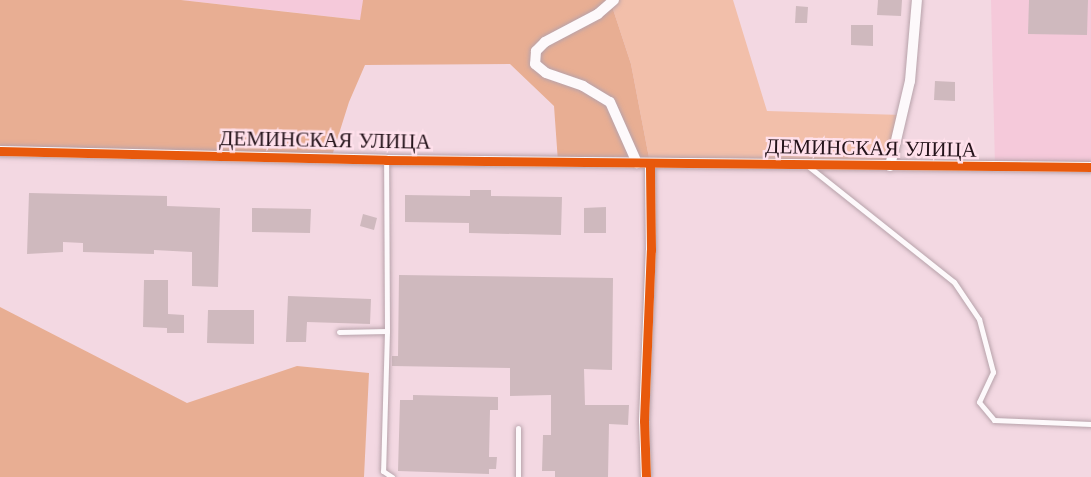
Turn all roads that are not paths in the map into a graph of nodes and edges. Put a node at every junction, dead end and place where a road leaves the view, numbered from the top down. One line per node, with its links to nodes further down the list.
1 (614, 0): 5 (street)
2 (917, 0): 8 (street)
3 (0, 151): 4 (street, ДЕМИНСКАЯ УЛИЦА)
4 (386, 160): 5 (street, ДЕМИНСКАЯ УЛИЦА); 10 (lane)
5 (637, 163): 6 (street, ДЕМИНСКАЯ УЛИЦА)
6 (650, 163): 7 (street, ДЕМИНСКАЯ УЛИЦА); 16 (street)
7 (807, 165): 8 (street, ДЕМИНСКАЯ УЛИЦА); 12 (lane)
8 (890, 166): 9 (street, ДЕМИНСКАЯ УЛИЦА)
9 (1091, 167)
10 (387, 331): 11 (lane); 14 (lane)
11 (339, 332)
12 (1091, 424)
13 (518, 428): 15 (lane)
14 (392, 477)
15 (518, 477)
16 (646, 477)

